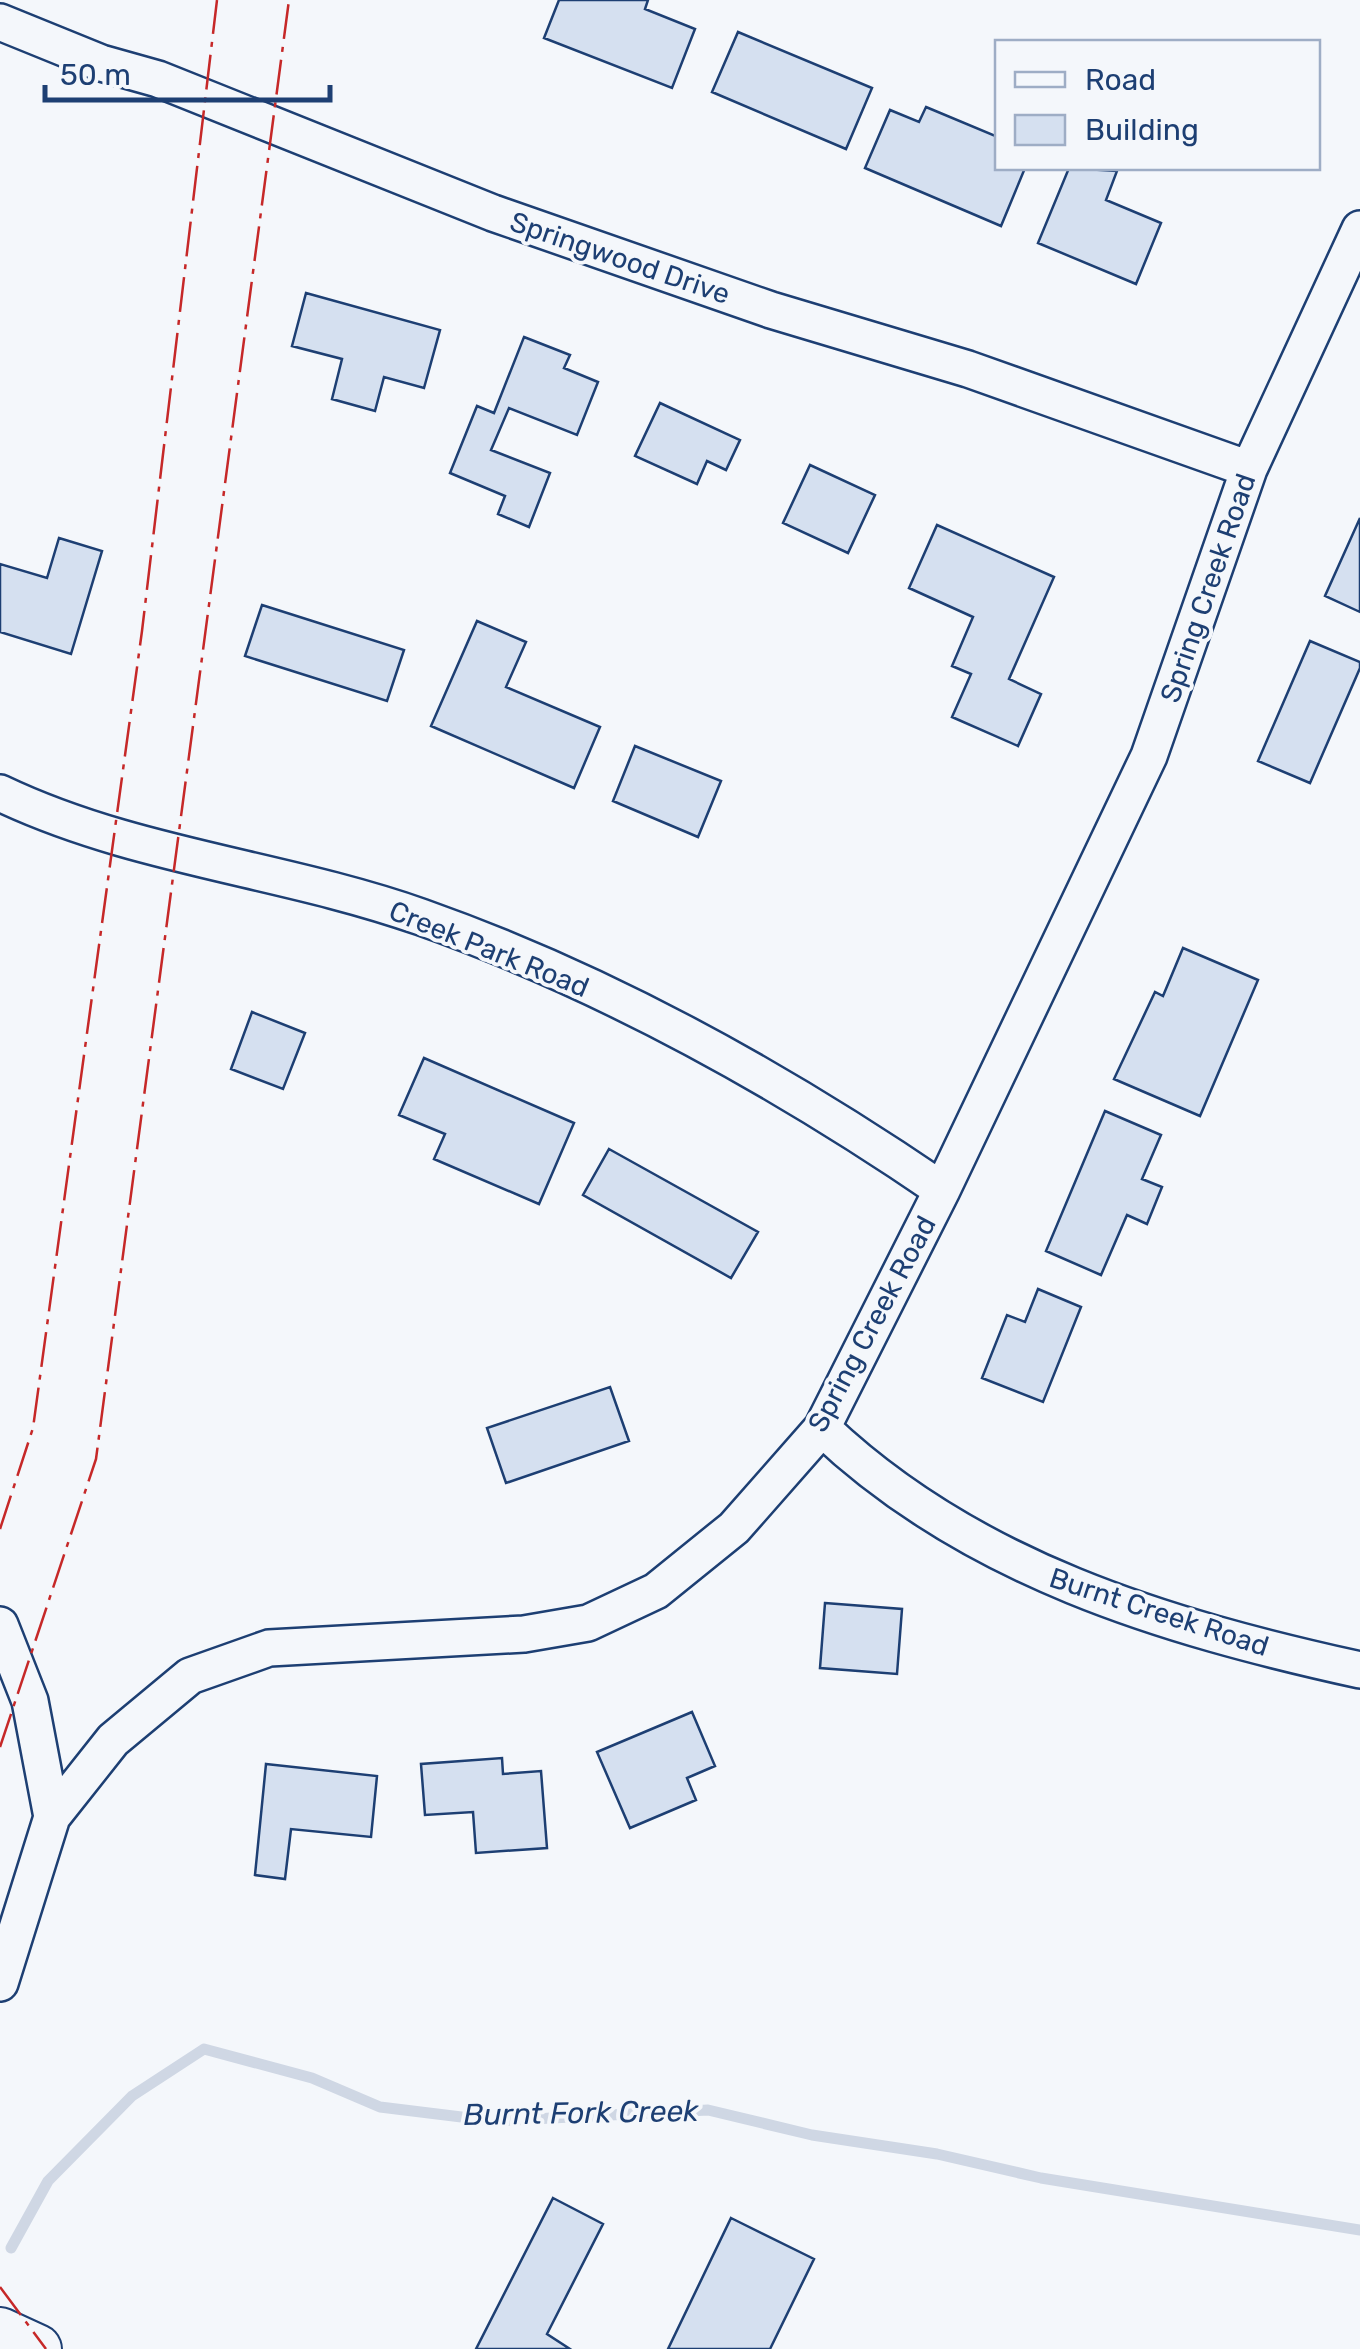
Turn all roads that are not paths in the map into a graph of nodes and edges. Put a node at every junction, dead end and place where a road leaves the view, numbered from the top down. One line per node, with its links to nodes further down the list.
1 (0, 22): 3 (street, Springwood Drive)
2 (1360, 228): 3 (street, Spring Creek Road)
3 (1250, 469): 5 (street, Spring Creek Road)
4 (0, 793): 5 (street, Creek Park Road)
5 (942, 1190): 6 (street, Spring Creek Road)
6 (822, 1428): 8 (street, Burnt Creek Road); 9 (street, Spring Creek Road)
7 (0, 1625): 9 (street)
8 (1360, 1670)
9 (52, 1817): 10 (street, Spring Creek Road)
10 (0, 1983)
11 (0, 2332): 12 (main road)
12 (37, 2349)

